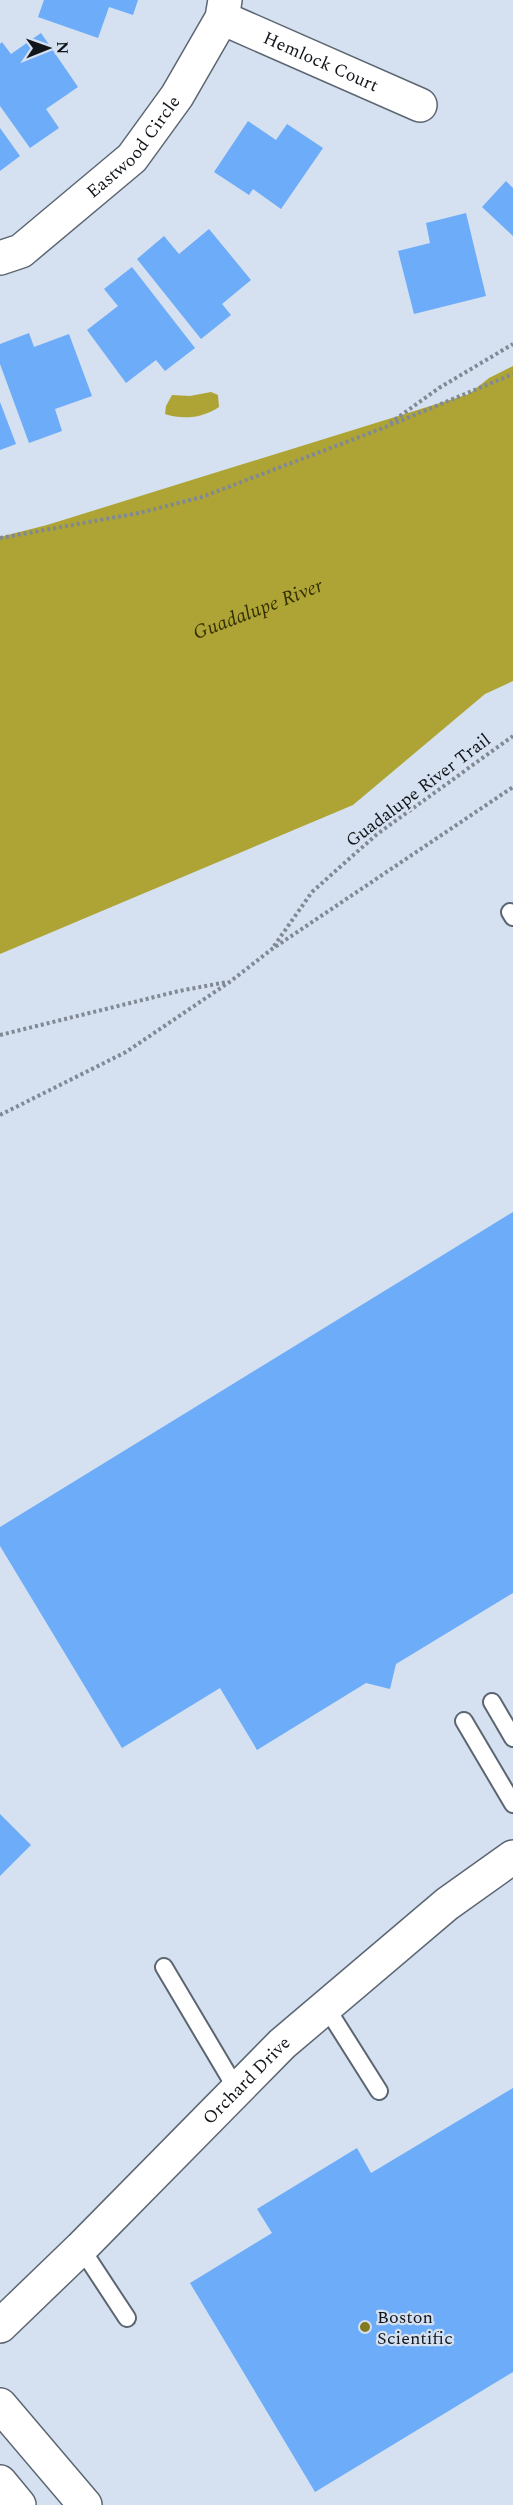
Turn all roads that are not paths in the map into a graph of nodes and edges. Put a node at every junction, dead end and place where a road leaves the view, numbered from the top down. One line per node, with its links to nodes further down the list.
1 (224, 9): 2 (street, Hemlock Court); 3 (street, Eastwood Circle)
2 (420, 105)
3 (0, 258)
4 (492, 1702): 6 (lane)
5 (464, 1721): 7 (lane)
6 (513, 1738)
7 (513, 1804)
8 (513, 1857): 10 (street, Orchard Drive)
9 (164, 1967): 11 (lane)
10 (326, 2007): 11 (street, Orchard Drive); 12 (lane)
11 (237, 2090): 13 (street, Orchard Drive)
12 (379, 2091)
13 (81, 2248): 14 (lane); 15 (street, Orchard Drive)
14 (127, 2318)
15 (0, 2326)
16 (0, 2404): 19 (street)
17 (0, 2482): 18 (street)
18 (19, 2505)
19 (85, 2505)

